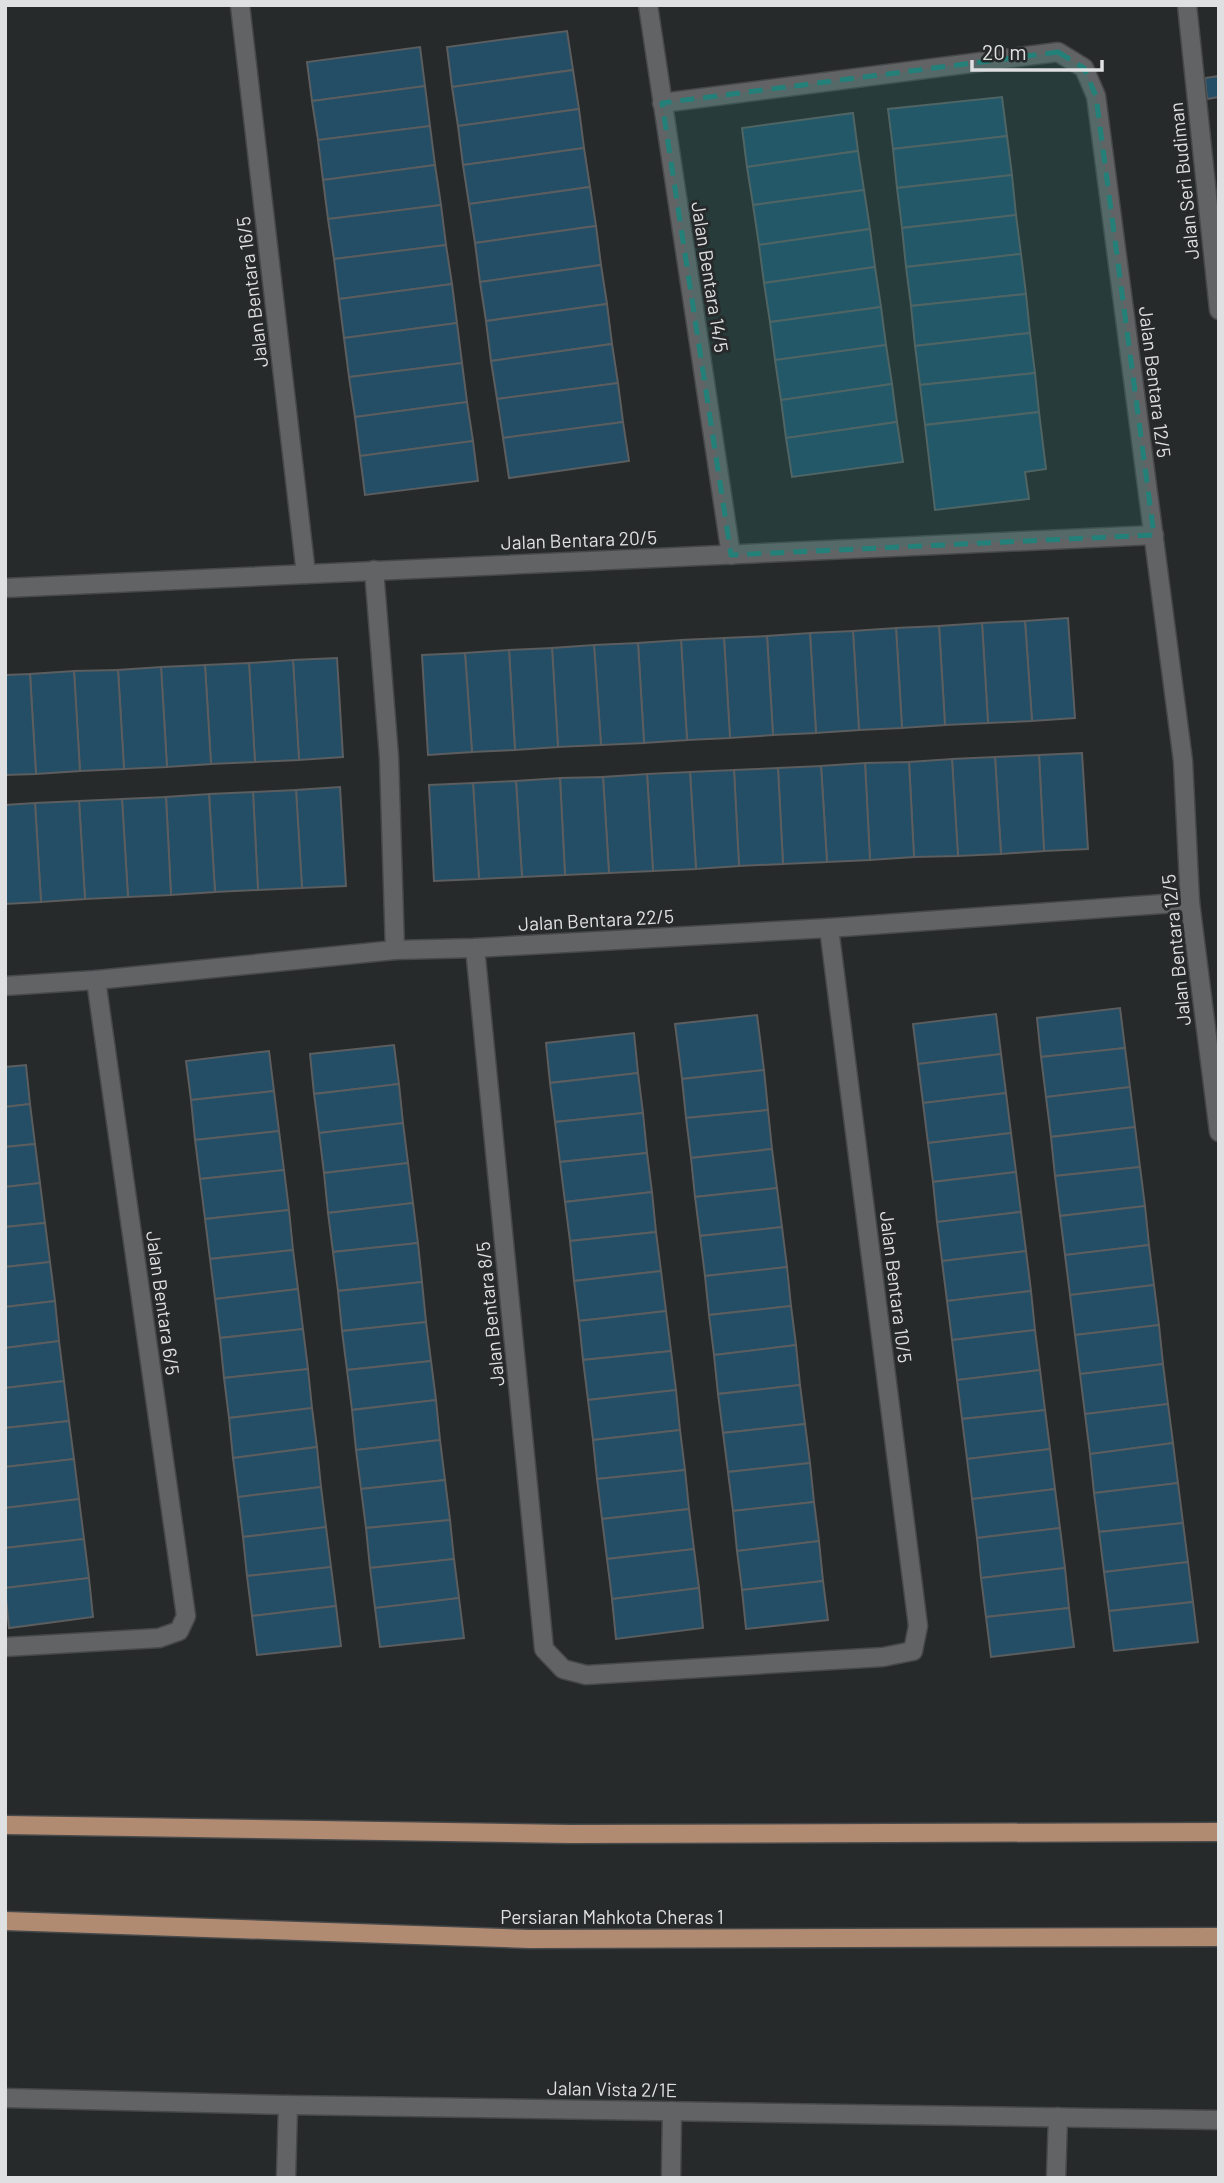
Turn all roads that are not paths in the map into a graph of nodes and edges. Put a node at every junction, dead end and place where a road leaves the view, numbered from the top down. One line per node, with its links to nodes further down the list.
1 (240, 5): 9 (street, Jalan Bentara 16/5)
2 (648, 5): 4 (street, Jalan Bentara 14/5)
3 (1187, 5): 5 (street, Jalan Seri Budiman)
4 (662, 103): 6 (street, Jalan Bentara 12/5); 7 (street, Jalan Bentara 14/5)
5 (1219, 310)
6 (1154, 536): 7 (street, Jalan Bentara 20/5); 11 (street, Jalan Bentara 12/5)
7 (731, 555): 8 (street, Jalan Bentara 20/5)
8 (374, 570): 9 (street, Jalan Bentara 20/5); 14 (street)
9 (306, 574): 10 (street, Jalan Bentara 20/5)
10 (6, 584)
11 (1190, 902): 12 (street, Jalan Bentara 22/5); 17 (street, Jalan Bentara 12/5)
12 (829, 928): 13 (street, Jalan Bentara 22/5); 19 (street, Jalan Bentara 10/5)
13 (475, 948): 14 (street, Jalan Bentara 22/5); 19 (street, Jalan Bentara 8/5)
14 (395, 950): 15 (street, Jalan Bentara 22/5)
15 (96, 980): 16 (street, Jalan Bentara 22/5); 18 (street, Jalan Bentara 6/5)
16 (5, 986)
17 (1219, 1132)
18 (5, 1647)
19 (563, 1669)
20 (5, 1825): 21 (main road)
21 (1219, 1832)
22 (5, 1921): 23 (main road, Persiaran Mahkota Cheras 1)
23 (1219, 1937)
24 (5, 2098): 25 (street, Jalan Vista 2/1E)
25 (288, 2105): 26 (street, Jalan Vista 2/1E); 29 (street)
26 (672, 2111): 27 (street, Jalan Vista 2/1E); 30 (street)
27 (1058, 2117): 28 (street, Jalan Vista 2/1E); 31 (street)
28 (1219, 2120)
29 (286, 2178)
30 (671, 2178)
31 (1056, 2178)

